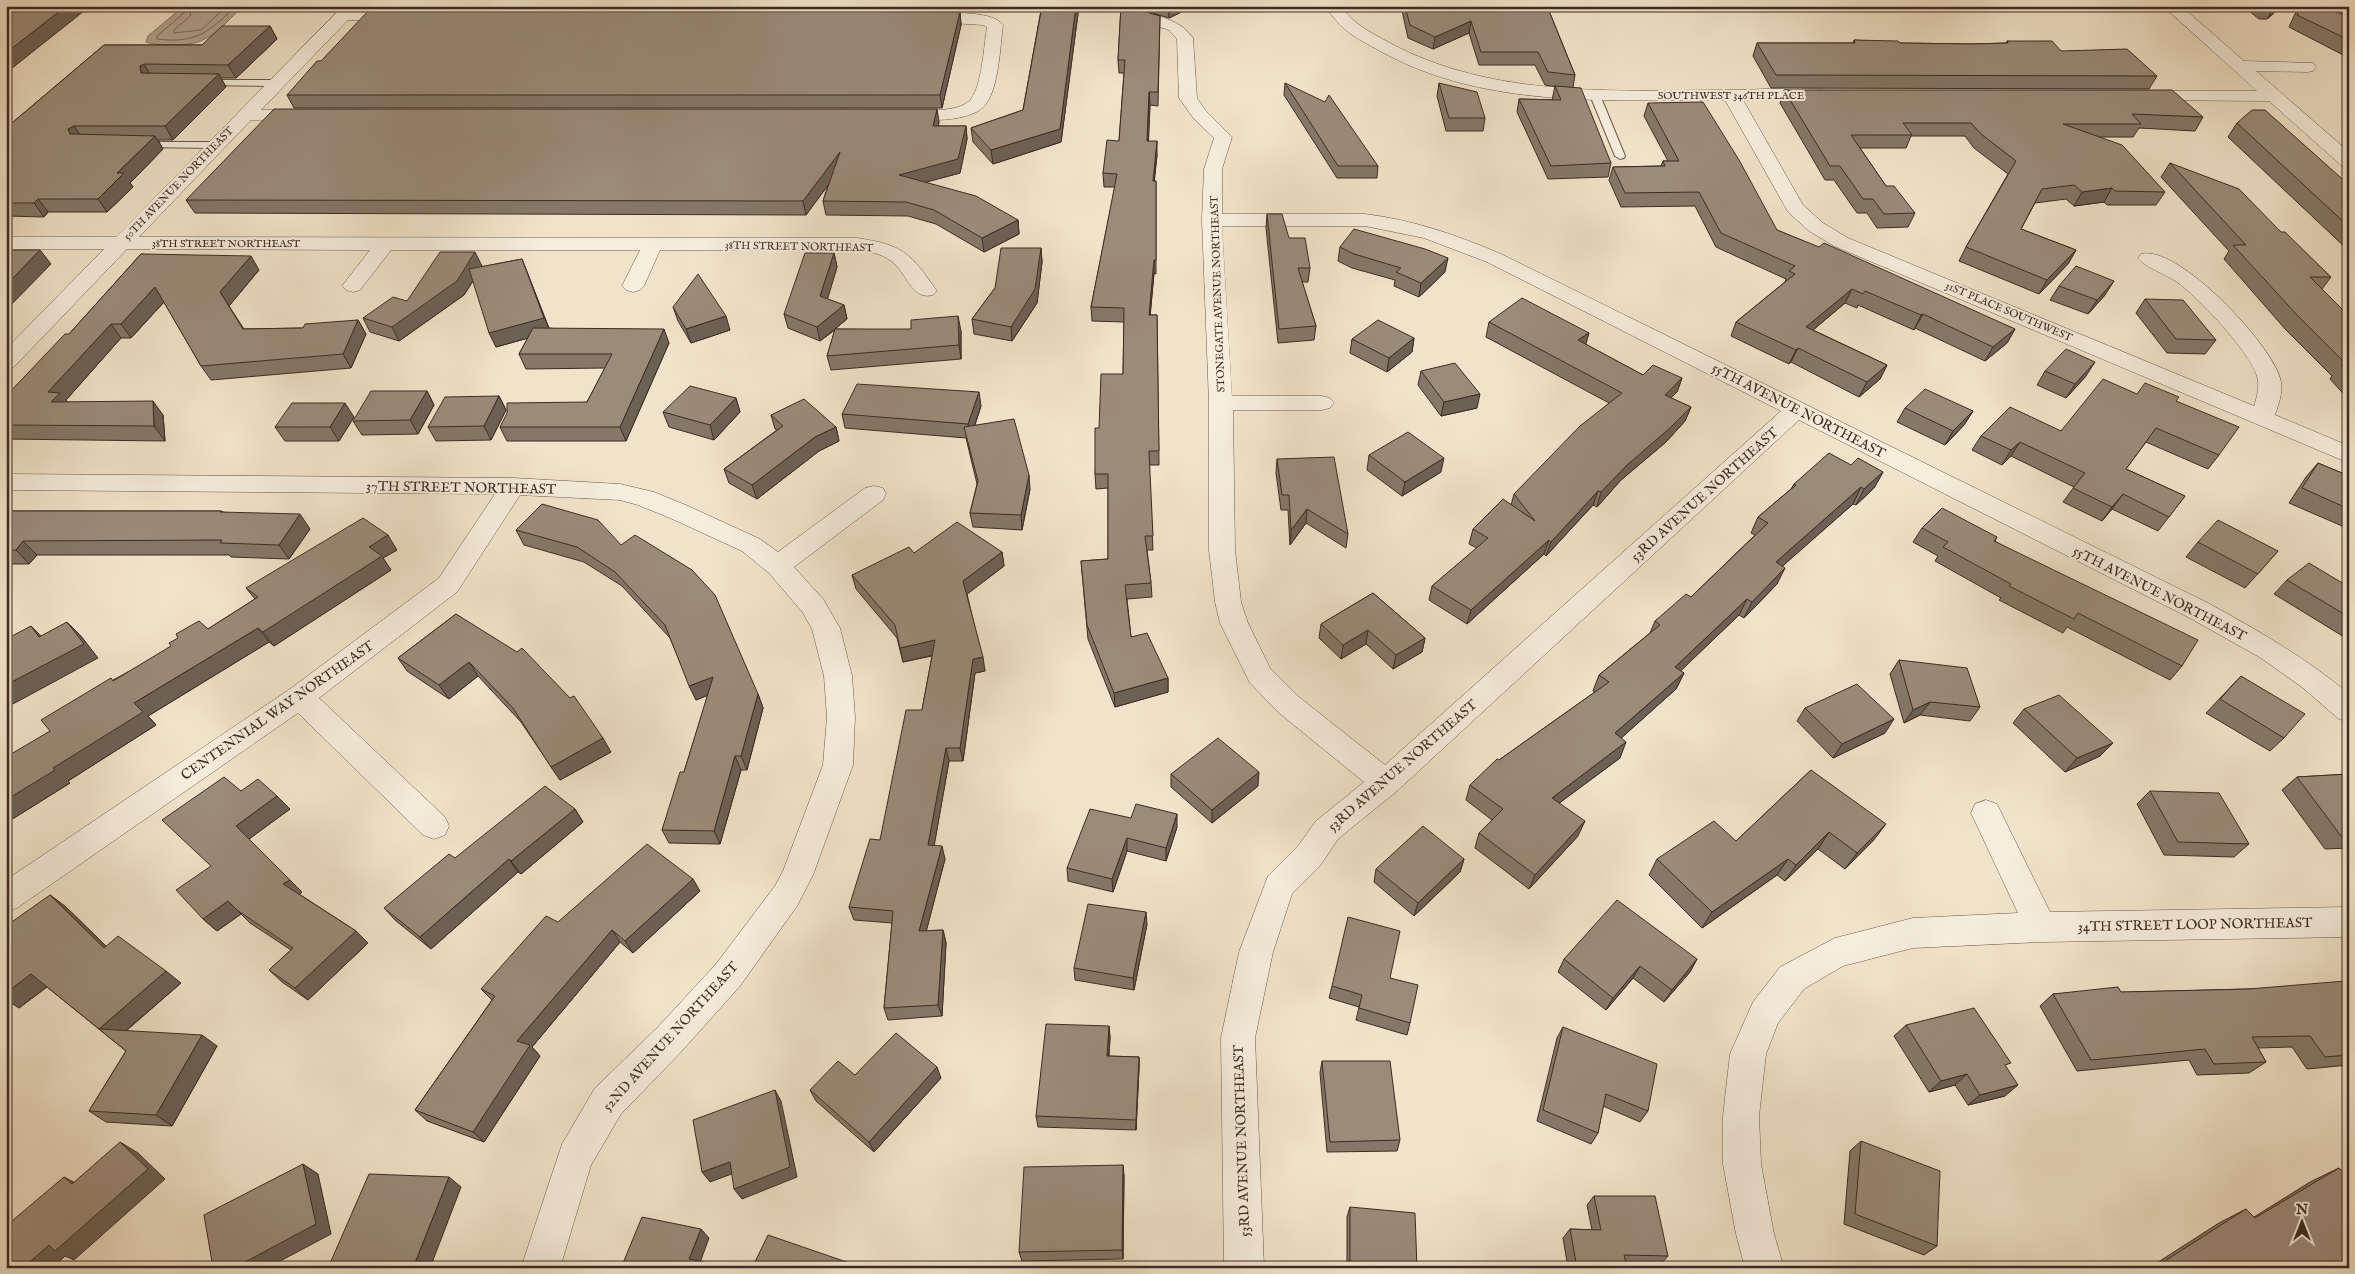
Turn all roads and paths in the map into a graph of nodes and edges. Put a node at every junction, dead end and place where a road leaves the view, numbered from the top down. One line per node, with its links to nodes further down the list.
1 (1333, 6): 12 (street, SOUTHWEST 346TH PLACE)
2 (2171, 6): 7 (street)
3 (347, 11): 4 (street); 10 (street, 50TH AVENUE NORTHEAST)
4 (412, 16)
5 (1143, 17): 23 (street, STONEGATE AVENUE NORTHEAST)
6 (906, 18): 18 (street)
7 (2239, 66): 8 (street); 15 (street)
8 (2307, 67)
9 (190, 82): 10 (lane)
10 (276, 83): 16 (street, 50TH AVENUE NORTHEAST)
11 (1731, 94): 12 (street, SOUTHWEST 346TH PLACE); 13 (street, SOUTHWEST 346TH PLACE); 36 (street, 31ST PLACE SOUTHWEST)
12 (1595, 95): 21 (lane)
13 (1839, 95)
14 (2124, 96): 15 (street)
15 (2272, 96): 22 (street)
16 (245, 115): 17 (street); 20 (street, 50TH AVENUE NORTHEAST)
17 (324, 115)
18 (882, 116)
19 (130, 145): 20 (lane)
20 (215, 145): 25 (street, 50TH AVENUE NORTHEAST)
21 (1620, 156)
22 (2349, 162)
23 (1212, 220): 33 (street, STONEGATE AVENUE NORTHEAST); 35 (street, 55TH AVENUE NORTHEAST)
24 (6, 243): 25 (street, 38TH STREET NORTHEAST)
25 (120, 243): 26 (street, 38TH STREET NORTHEAST); 32 (street, 50TH AVENUE NORTHEAST)
26 (385, 244): 27 (street, 38TH STREET NORTHEAST); 29 (street)
27 (652, 245): 30 (street); 31 (street, 38TH STREET NORTHEAST)
28 (2148, 258): 36 (street)
29 (353, 286)
30 (633, 286)
31 (926, 291)
32 (6, 362)
33 (1221, 403): 34 (street, STONEGATE AVENUE NORTHEAST); 44 (street, STONEGATE AVENUE NORTHEAST)
34 (1322, 403)
35 (1797, 409): 43 (street, 55TH AVENUE NORTHEAST); 44 (street, 53RD AVENUE NORTHEAST)
36 (2262, 418): 37 (street, 31ST PLACE SOUTHWEST)
37 (2349, 455)
38 (6, 482): 39 (street, 37TH STREET NORTHEAST)
39 (513, 486): 41 (street, 37TH STREET NORTHEAST); 42 (street, CENTENNIAL WAY NORTHEAST)
40 (874, 494): 41 (street)
41 (778, 566): 50 (street, 52ND AVENUE NORTHEAST)
42 (300, 697): 46 (street); 47 (street, CENTENNIAL WAY NORTHEAST)
43 (2349, 710)
44 (1386, 782): 51 (street, 53RD AVENUE NORTHEAST)
45 (1986, 813): 49 (street)
46 (434, 826)
47 (6, 898)
48 (2349, 922): 49 (street, 34TH STREET LOOP NORTHEAST)
49 (2041, 927): 52 (street, 34TH STREET LOOP NORTHEAST)
50 (540, 1268)
51 (1244, 1268)
52 (1765, 1268)

